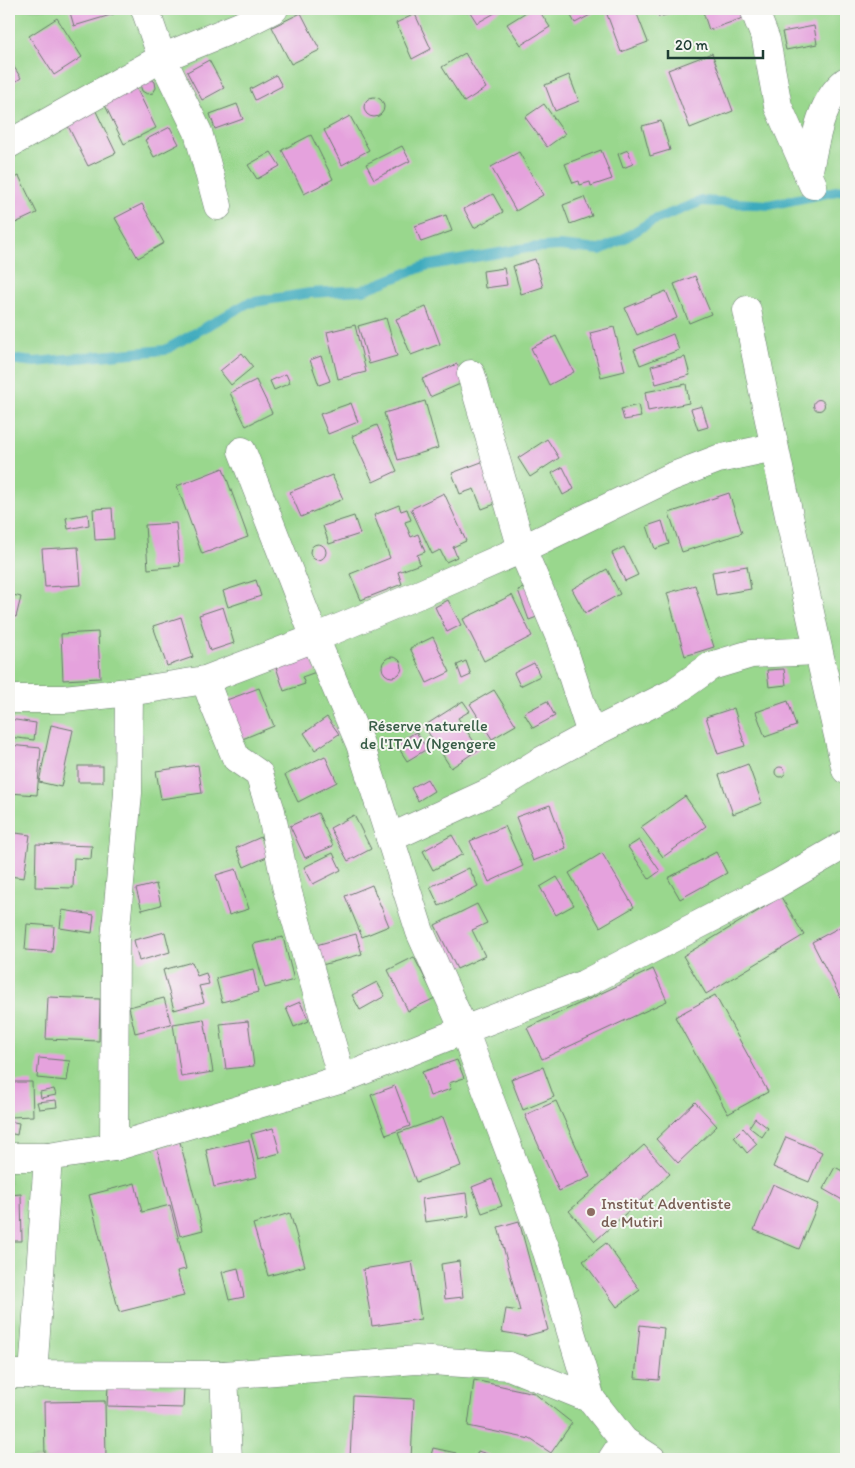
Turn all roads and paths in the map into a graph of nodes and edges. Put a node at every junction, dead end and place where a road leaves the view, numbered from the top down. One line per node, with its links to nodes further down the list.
1 (145, 9): 4 (street)
2 (274, 9): 4 (street)
3 (754, 9): 5 (street)
4 (162, 58): 6 (street); 7 (street)
5 (846, 81)
6 (9, 144)
7 (218, 206)
8 (747, 310): 10 (street)
9 (471, 374): 12 (street)
10 (774, 448): 12 (street); 14 (street)
11 (242, 451): 13 (street)
12 (522, 549): 13 (street); 18 (street)
13 (315, 638): 15 (street); 20 (street)
14 (818, 651): 18 (street); 19 (street)
15 (205, 680): 16 (street); 23 (street)
16 (129, 692): 17 (street); 24 (street)
17 (9, 699)
18 (591, 734): 20 (street)
19 (846, 770)
20 (390, 838): 22 (street)
21 (846, 844): 22 (street)
22 (464, 1030): 23 (street); 29 (street)
23 (342, 1079): 24 (street)
24 (114, 1147): 26 (street)
25 (9, 1157): 26 (street)
26 (48, 1157): 27 (street)
27 (21, 1375): 28 (street)
28 (224, 1375): 29 (street); 31 (street)
29 (591, 1399): 30 (street)
30 (618, 1450): 32 (street)
31 (228, 1459)
32 (652, 1459)

